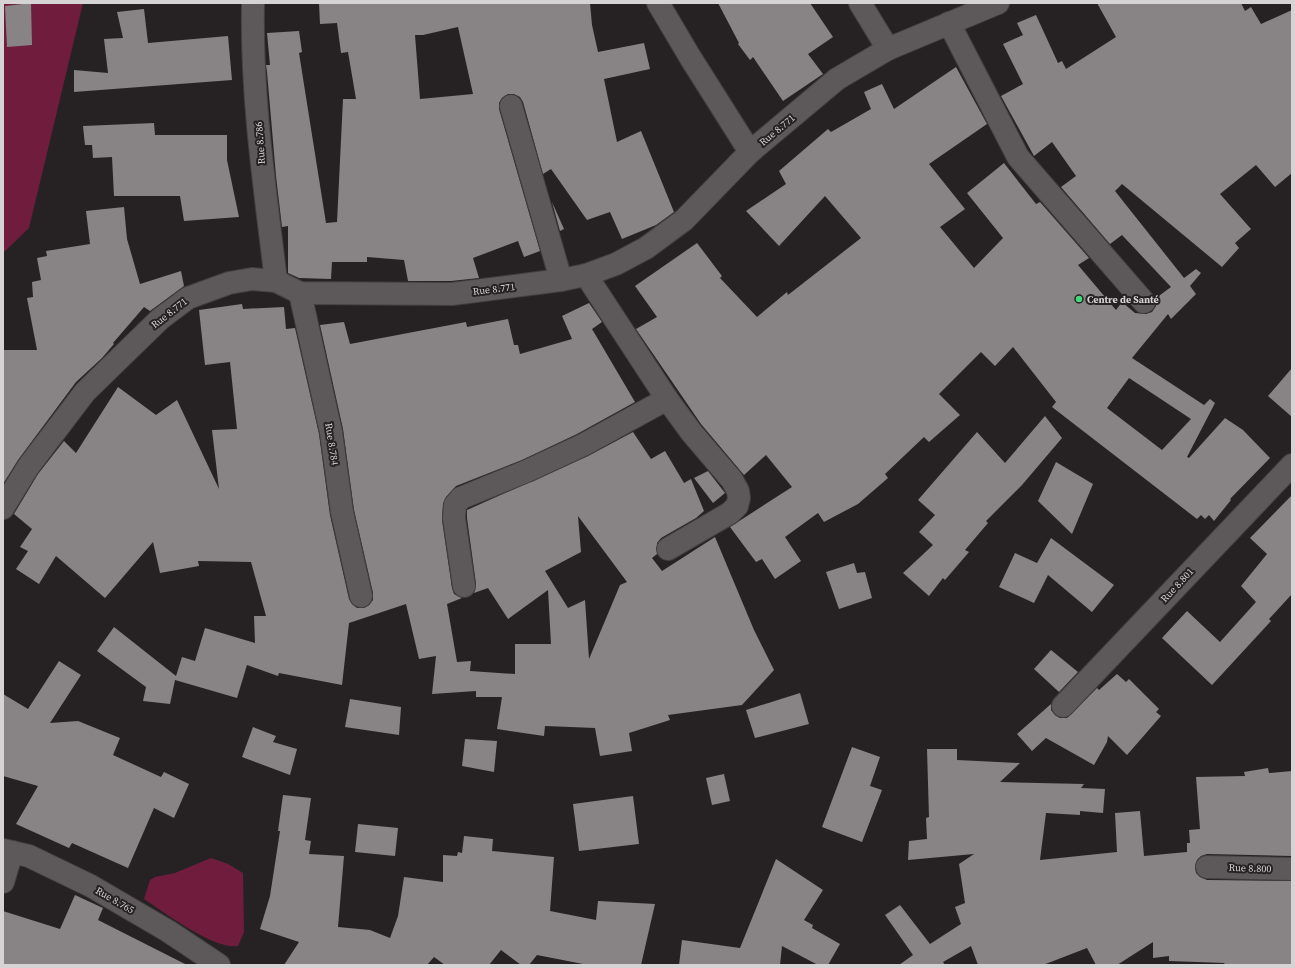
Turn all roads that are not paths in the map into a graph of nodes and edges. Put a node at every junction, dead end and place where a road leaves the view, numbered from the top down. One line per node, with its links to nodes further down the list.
1 (253, 3): 11 (street, Rue 8.786)
2 (658, 3): 8 (street)
3 (860, 3): 6 (street)
4 (998, 3): 5 (street, Rue 8.771)
5 (949, 23): 6 (street, Rue 8.771); 13 (street)
6 (888, 49): 8 (street, Rue 8.771)
7 (511, 106): 10 (street)
8 (750, 152): 9 (street, Rue 8.771)
9 (586, 275): 10 (street, Rue 8.771); 14 (street)
10 (560, 280): 12 (street, Rue 8.771)
11 (276, 282): 12 (street, Rue 8.771); 16 (street, Rue 8.771)
12 (300, 293): 19 (street, Rue 8.784)
13 (1144, 302)
14 (667, 399): 17 (street); 18 (street)
15 (1292, 465): 20 (street, Rue 8.801)
16 (3, 508)
17 (668, 549)
18 (464, 586)
19 (361, 596)
20 (1063, 706)
21 (7, 851): 24 (street); 25 (street, Rue 8.765)
22 (1207, 867): 23 (street, Rue 8.800)
23 (1292, 870)
24 (3, 882)
25 (219, 965)

